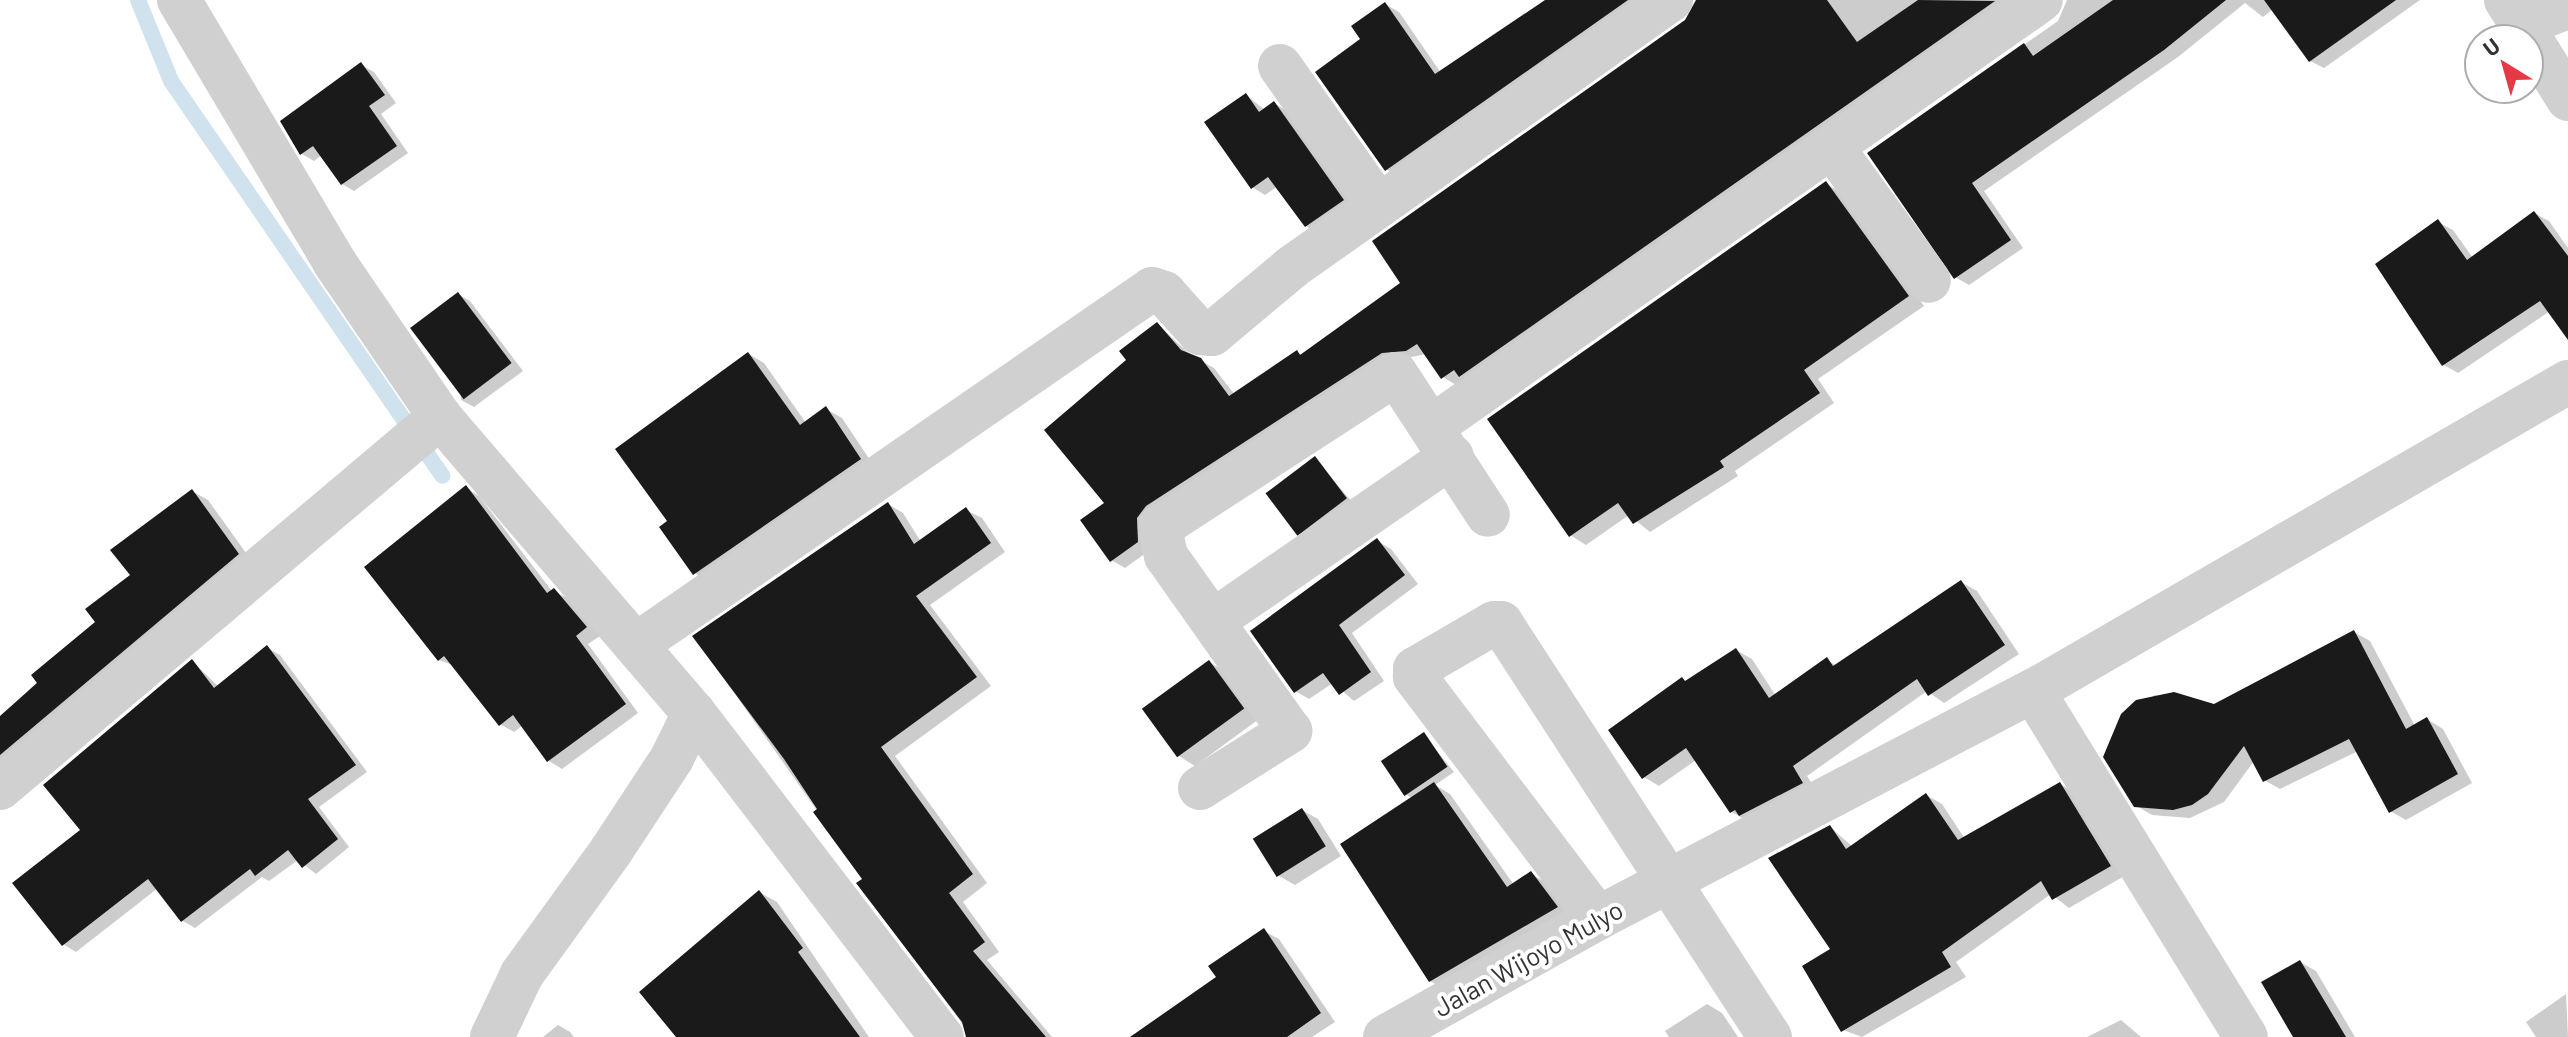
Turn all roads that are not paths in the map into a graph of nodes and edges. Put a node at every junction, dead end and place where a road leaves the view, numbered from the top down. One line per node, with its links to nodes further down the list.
1 (179, 0): 12 (street)
2 (1671, 0): 9 (street)
3 (2041, 0): 8 (street)
4 (2568, 7): 5 (street)
5 (2513, 12): 7 (street)
6 (1280, 66): 9 (street)
7 (2568, 99)
8 (1832, 147): 10 (street); 13 (street)
9 (1379, 206): 16 (street)
10 (1929, 281)
11 (2568, 382): 17 (street, Jalan Wijoyo Mulyo)
12 (425, 429): 16 (street); 19 (street)
13 (1442, 441): 14 (street); 15 (street); 15 (street)
14 (1488, 515)
15 (1213, 621): 20 (street)
16 (637, 644): 18 (street)
17 (2033, 691): 21 (street, Jalan Wijoyo Mulyo); 27 (street)
18 (694, 713): 23 (street); 24 (street)
19 (0, 788)
20 (1200, 788)
21 (1671, 881): 22 (street, Jalan Wijoyo Mulyo); 22 (street); 26 (street)
22 (1598, 918): 25 (street, Jalan Wijoyo Mulyo)
23 (492, 1037)
24 (942, 1037)
25 (1385, 1037)
26 (1770, 1037)
27 (2246, 1037)

